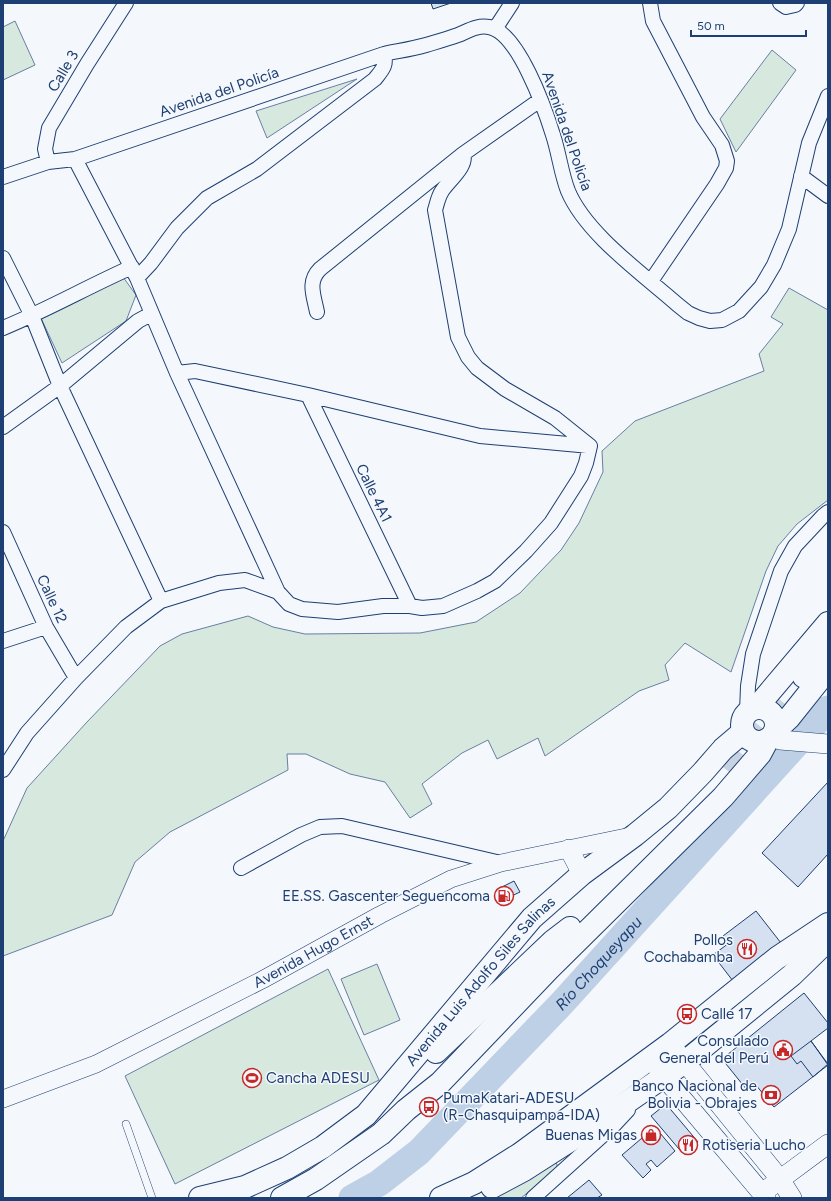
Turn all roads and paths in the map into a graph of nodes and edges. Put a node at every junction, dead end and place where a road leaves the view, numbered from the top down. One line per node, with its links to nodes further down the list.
1 (126, 3): 12 (street, Calle 3)
2 (512, 3): 6 (street)
3 (650, 3): 18 (street)
4 (780, 3): 5 (street)
5 (797, 3)
6 (495, 28): 7 (street, Avenida del Policía); 9 (street, Avenida del Policía)
7 (384, 54): 11 (street, Avenida del Policía); 17 (street)
8 (828, 96): 13 (street, Avenida del Policía)
9 (540, 100): 10 (street); 18 (street, Avenida del Policía)
10 (463, 154): 19 (street); 27 (street)
11 (75, 159): 12 (street, Avenida del Policía); 17 (street)
12 (48, 162): 14 (street, Avenida del Policía)
13 (801, 176): 15 (street); 18 (street, Avenida del Policía)
14 (3, 177)
15 (828, 196)
16 (3, 258): 21 (street)
17 (135, 272): 20 (street); 21 (street)
18 (651, 281)
19 (317, 312)
20 (152, 314): 23 (street); 24 (street)
21 (32, 316): 22 (street); 24 (street)
22 (3, 328)
23 (176, 373): 25 (street); 30 (street)
24 (60, 386): 26 (street); 31 (street)
25 (308, 395): 27 (street); 32 (street, Calle 4A1)
26 (3, 427)
27 (590, 446): 32 (street)
28 (828, 512): 40 (street)
29 (3, 532): 34 (street, Calle 12)
30 (278, 592): 31 (street); 32 (street)
31 (161, 601): 38 (street)
32 (410, 606)
33 (828, 623): 40 (main road, Avenida Luis Adolfo Siles Salinas)
34 (46, 627): 35 (street); 38 (street, Calle 12)
35 (3, 641)
36 (828, 649): 39 (main road)
37 (828, 669): 41 (main road)
38 (76, 678): 43 (street)
39 (785, 698)
40 (749, 717): 41 (main road); 41 (main road); 45 (main road, Avenida Luis Adolfo Siles Salinas)
41 (774, 736): 42 (main road); 58 (main road)
42 (823, 744)
43 (3, 770)
44 (728, 771): 51 (main road)
45 (635, 835): 46 (street, Avenida Hugo Ernst); 49 (main road, Avenida Luis Adolfo Siles Salinas)
46 (569, 850): 47 (street, Avenida Hugo Ernst); 49 (main road)
47 (501, 863): 48 (street); 57 (street, Avenida Hugo Ernst)
48 (241, 868)
49 (582, 874): 59 (main road, Avenida Luis Adolfo Siles Salinas)
50 (828, 924): 53 (main road)
51 (570, 928): 58 (main road); 59 (main road)
52 (828, 940): 55 (main road)
53 (670, 1044): 54 (main road); 55 (main road)
54 (651, 1058): 56 (main road); 67 (main road)
55 (685, 1062): 56 (main road); 62 (main road)
56 (657, 1082): 63 (main road); 68 (main road); 69 (street)
57 (3, 1099)
58 (406, 1110): 66 (main road)
59 (366, 1115): 65 (main road, Avenida Luis Adolfo Siles Salinas)
60 (126, 1124): 64 (lane)
61 (828, 1144): 62 (main road)
62 (780, 1179): 63 (main road); 70 (main road)
63 (764, 1195)
64 (152, 1198)
65 (200, 1198)
66 (282, 1198)
67 (441, 1198)
68 (472, 1198)
69 (534, 1198)
70 (792, 1198)

